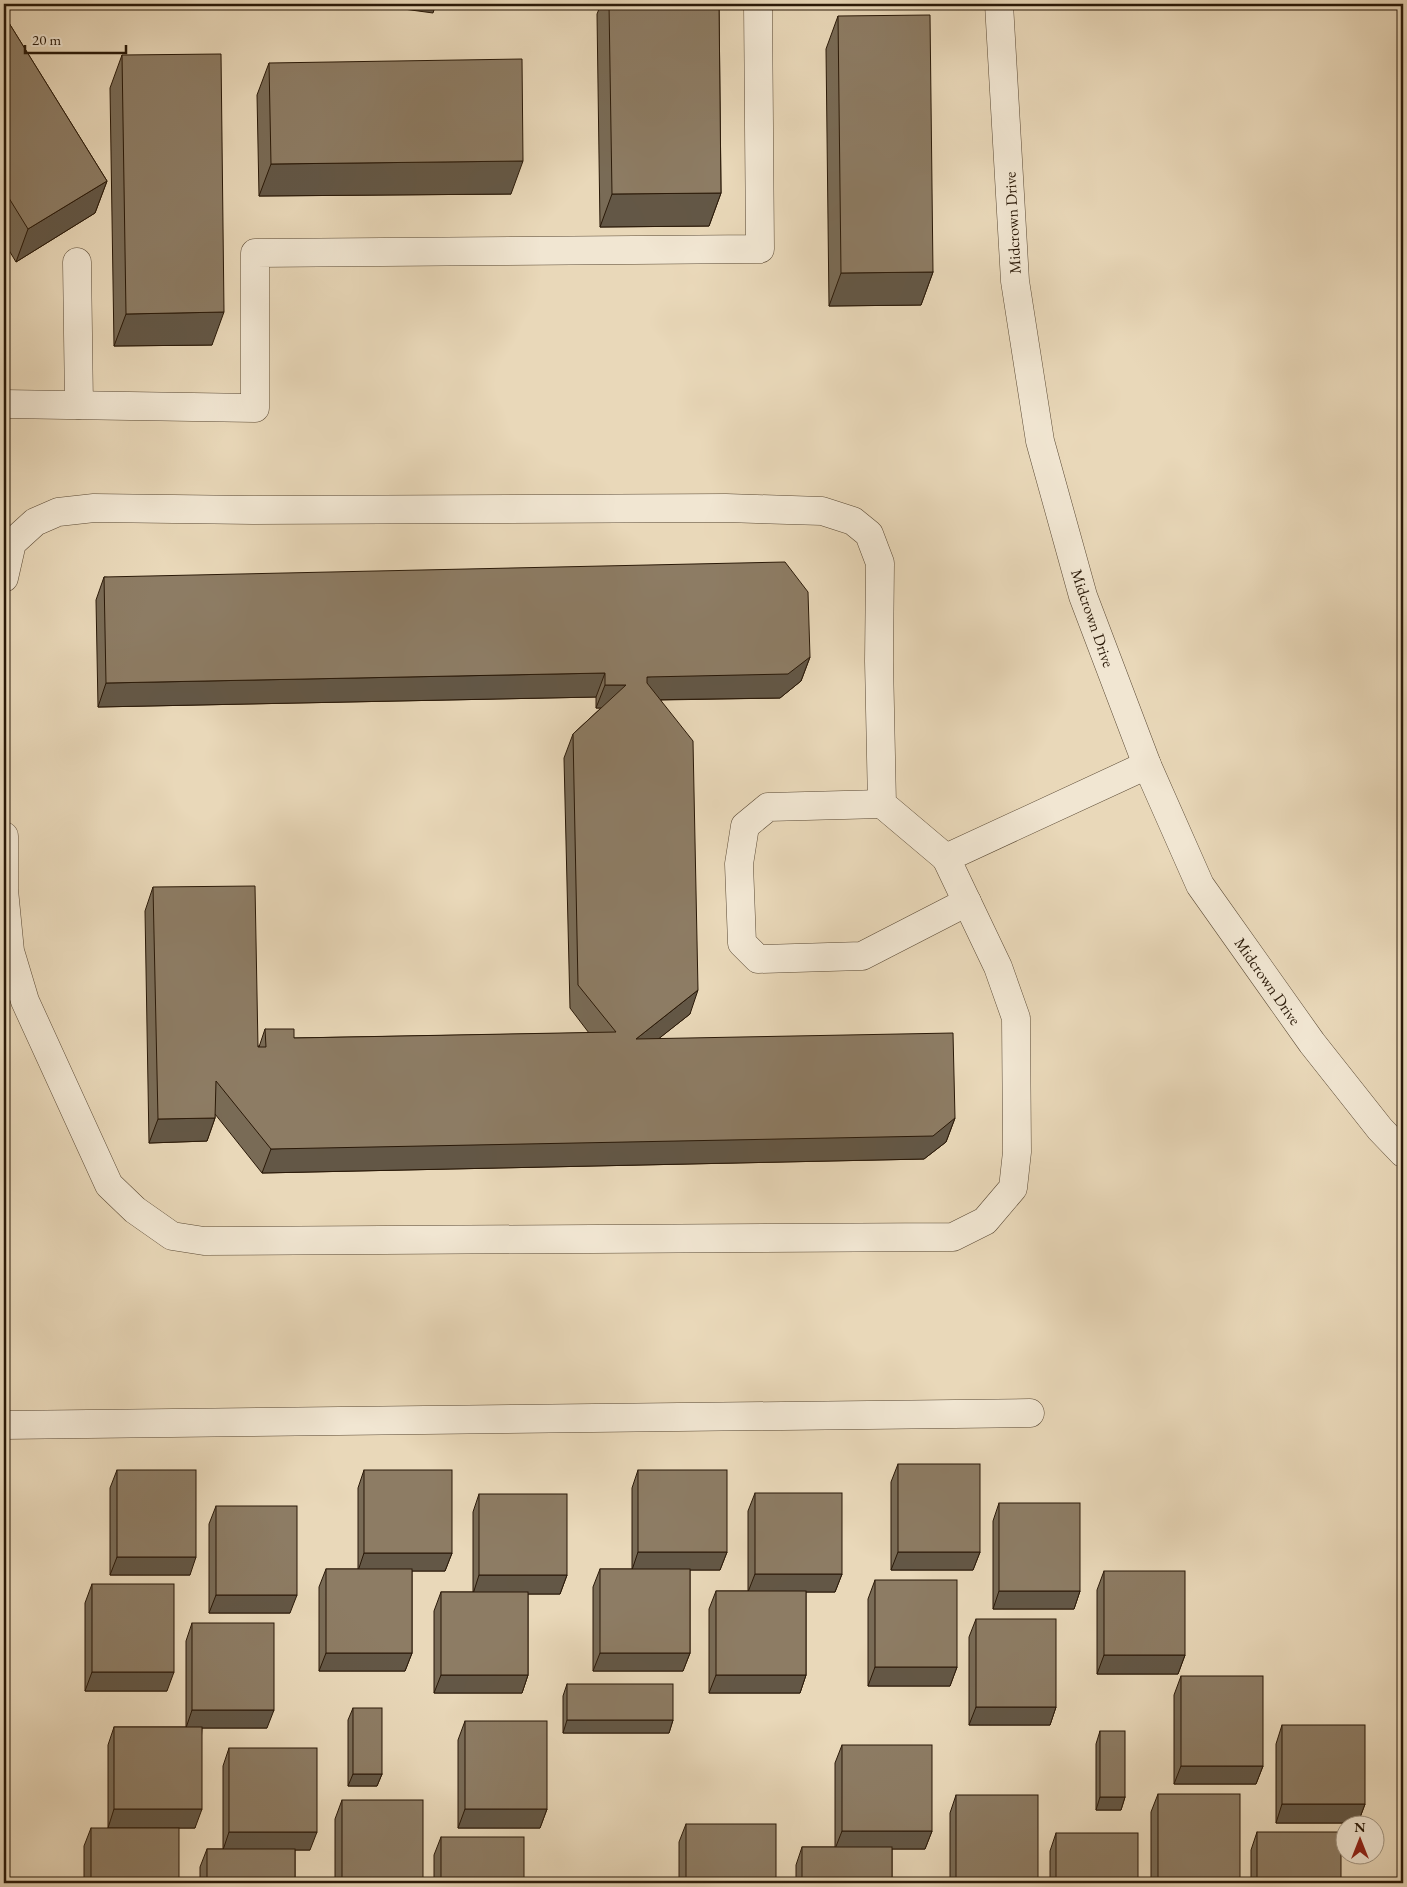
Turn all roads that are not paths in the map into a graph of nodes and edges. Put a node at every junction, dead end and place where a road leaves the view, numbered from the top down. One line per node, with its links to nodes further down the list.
1 (758, 4): 5 (street)
2 (999, 4): 7 (street, Midcrown Drive)
3 (77, 262): 5 (street)
4 (4, 404): 5 (street)
5 (78, 405)
6 (4, 578): 8 (street)
7 (1147, 765): 10 (street); 12 (street, Midcrown Drive)
8 (882, 804): 10 (street); 11 (street)
9 (4, 836): 11 (street)
10 (946, 858): 11 (street)
11 (967, 902)
12 (1403, 1153)
13 (1030, 1413): 14 (street)
14 (4, 1424)

